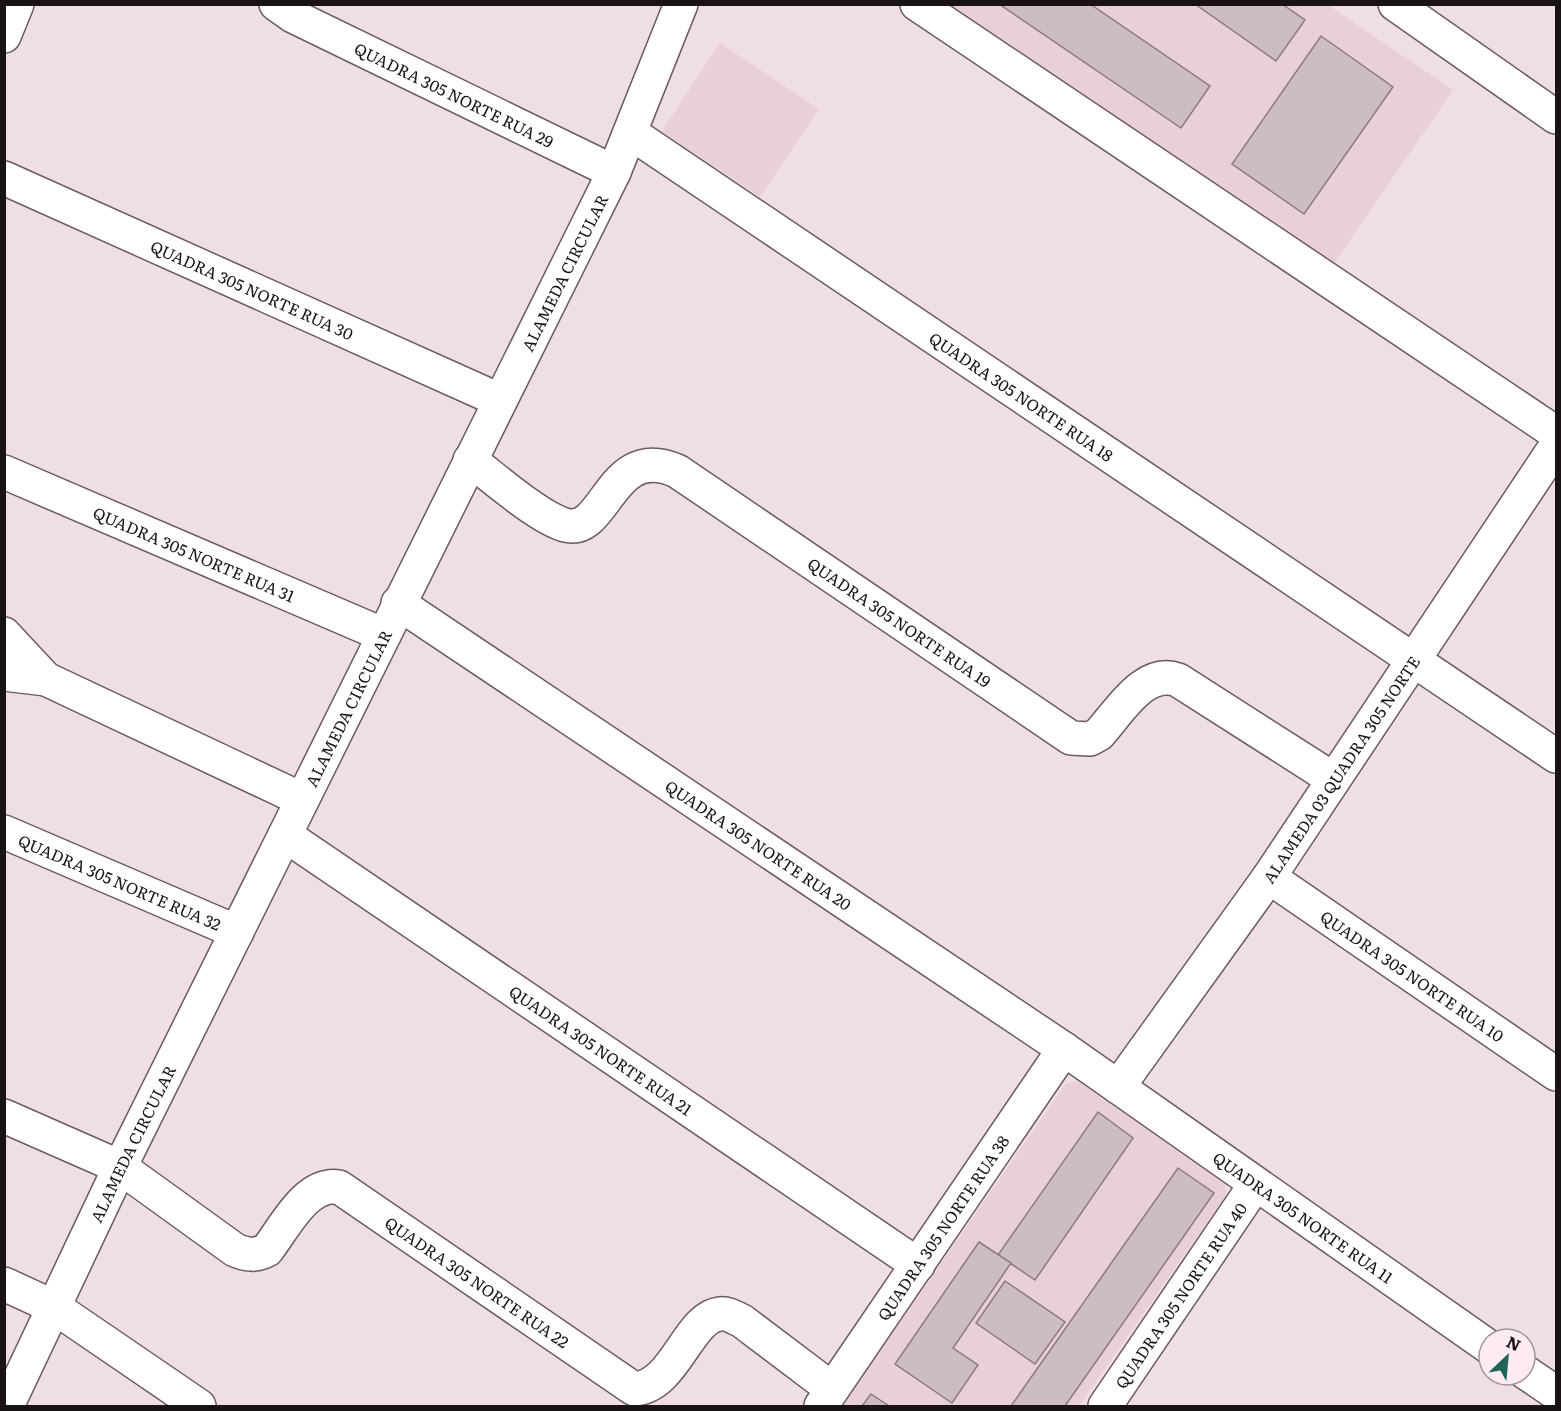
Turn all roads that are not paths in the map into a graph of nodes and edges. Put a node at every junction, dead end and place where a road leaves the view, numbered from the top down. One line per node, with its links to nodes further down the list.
1 (17, 4): 6 (street)
2 (681, 4): 8 (street, ALAMEDA CIRCULAR)
3 (917, 4): 12 (street)
4 (1395, 4): 7 (street)
5 (285, 10): 9 (street, QUADRA 305 NORTE RUA 29)
6 (4, 36)
7 (1557, 117)
8 (631, 134): 9 (street, ALAMEDA CIRCULAR); 19 (street, QUADRA 305 NORTE RUA 18)
9 (615, 172): 11 (street, ALAMEDA CIRCULAR)
10 (4, 178): 11 (street, QUADRA 305 NORTE RUA 30)
11 (499, 400): 14 (street, ALAMEDA CIRCULAR)
12 (1557, 433)
13 (1557, 446): 19 (street, ALAMEDA 03 QUADRA 305 NORTE)
14 (470, 460): 16 (street, ALAMEDA CIRCULAR); 23 (street, QUADRA 305 NORTE RUA 19)
15 (4, 472): 18 (street, QUADRA 305 NORTE RUA 31)
16 (398, 603): 18 (street, ALAMEDA CIRCULAR); 29 (street, QUADRA 305 NORTE RUA 20)
17 (4, 634): 21 (street)
18 (384, 635): 24 (street, ALAMEDA CIRCULAR)
19 (1414, 658): 22 (street); 23 (street, ALAMEDA 03 QUADRA 305 NORTE)
20 (4, 674): 21 (street)
21 (46, 679): 24 (street)
22 (1557, 756)
23 (1333, 779): 27 (street, ALAMEDA 03 QUADRA 305 NORTE)
24 (301, 799): 26 (street, ALAMEDA CIRCULAR)
25 (4, 832): 28 (street, QUADRA 305 NORTE RUA 32)
26 (285, 835): 28 (street, ALAMEDA CIRCULAR); 35 (street, QUADRA 305 NORTE RUA 21)
27 (1269, 877): 30 (street, QUADRA 305 NORTE RUA 10); 31 (street, ALAMEDA 03 QUADRA 305 NORTE)
28 (237, 932): 33 (street, ALAMEDA CIRCULAR)
29 (1064, 1049): 31 (street, QUADRA 305 NORTE RUA 20); 35 (street, QUADRA 305 NORTE RUA 38)
30 (1557, 1074)
31 (1118, 1087): 34 (street, QUADRA 305 NORTE RUA 11)
32 (4, 1116): 33 (street)
33 (120, 1167): 37 (street, ALAMEDA CIRCULAR); 41 (street, QUADRA 305 NORTE RUA 22)
34 (1255, 1185): 38 (street, QUADRA 305 NORTE RUA 11); 44 (street, QUADRA 305 NORTE RUA 40)
35 (918, 1265): 41 (street, QUADRA 305 NORTE RUA 38)
36 (4, 1284): 37 (street)
37 (54, 1307): 42 (street, ALAMEDA CIRCULAR); 43 (street)
38 (1477, 1339)
39 (1537, 1380): 40 (street)
40 (1557, 1394)
41 (826, 1398)
42 (7, 1407)
43 (199, 1407)
44 (1106, 1407)

